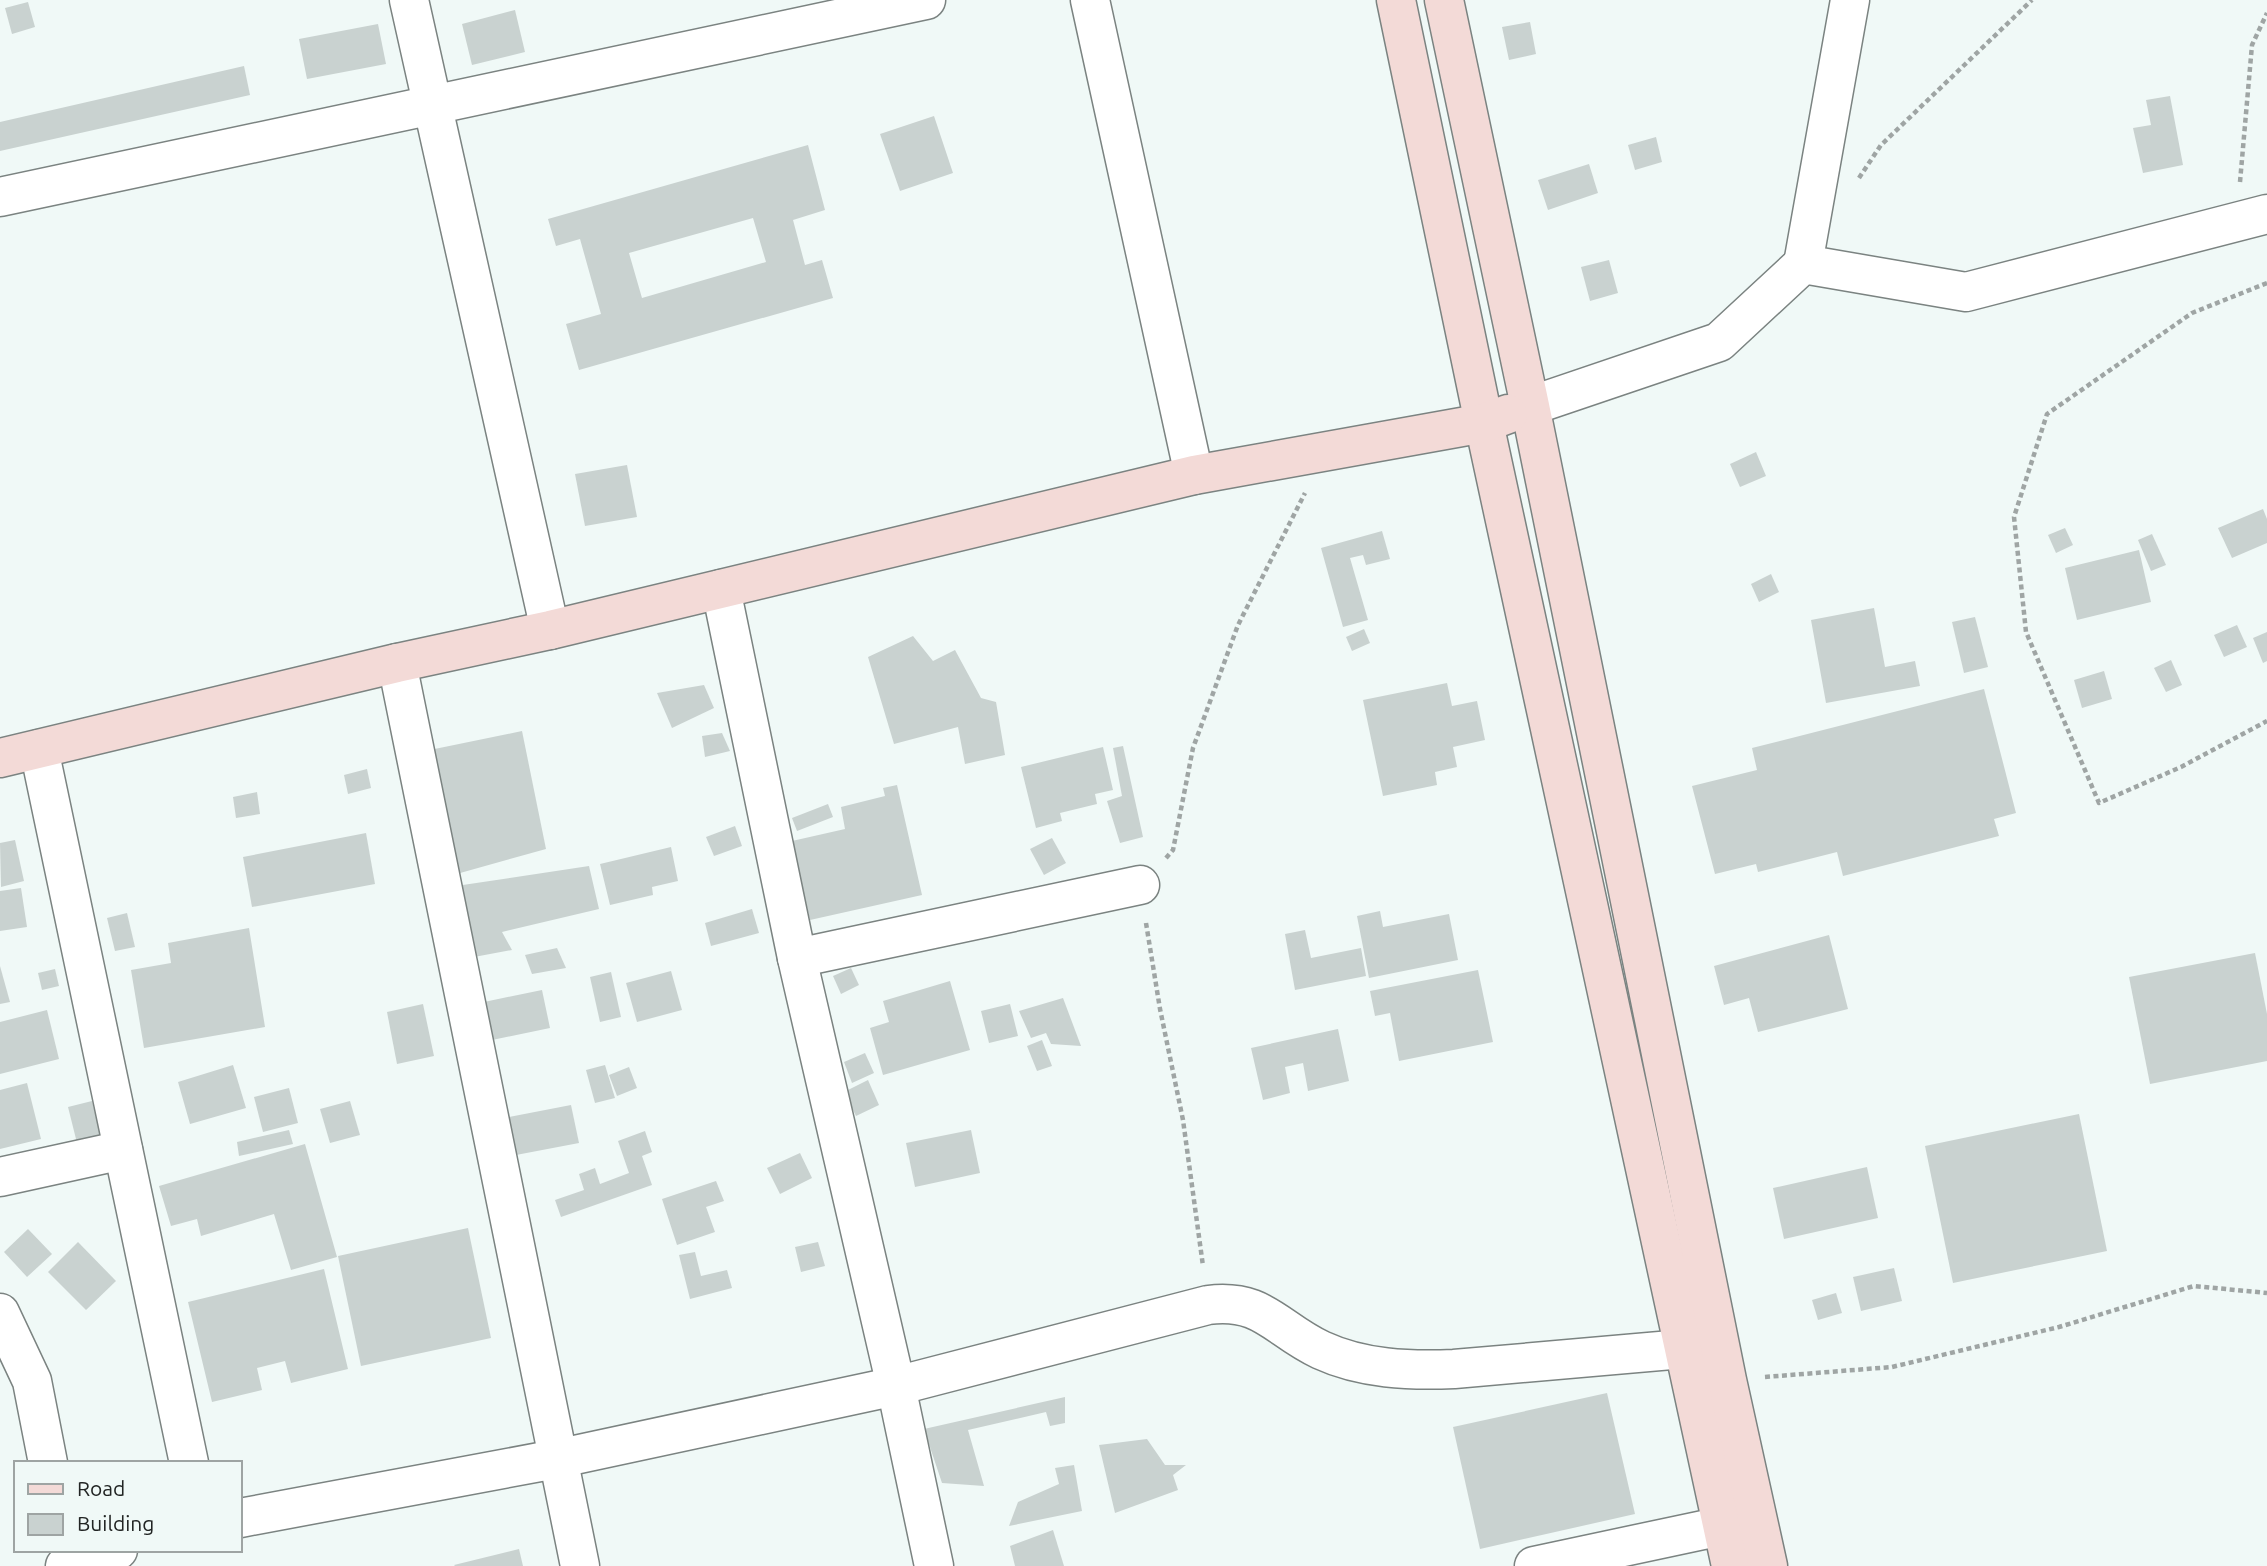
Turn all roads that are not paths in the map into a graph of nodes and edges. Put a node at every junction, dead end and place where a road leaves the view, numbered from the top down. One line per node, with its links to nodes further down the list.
1 (410, 0): 7 (street)
2 (926, 0): 7 (street)
3 (1090, 0): 13 (street)
4 (1396, 0): 12 (street)
5 (1444, 0): 11 (street)
6 (1850, 0): 10 (street)
7 (433, 105): 8 (street); 15 (street)
8 (0, 197)
9 (2252, 218): 10 (street)
10 (1802, 264): 11 (street)
11 (1530, 406): 12 (street); 37 (street)
12 (1484, 423): 13 (street); 24 (street)
13 (1194, 475): 14 (street)
14 (721, 589): 15 (street); 20 (street)
15 (550, 630): 16 (street)
16 (397, 663): 17 (street); 26 (street)
17 (39, 749): 18 (street); 21 (street)
18 (0, 758)
19 (1140, 885): 20 (street)
20 (797, 958): 25 (street)
21 (123, 1150): 22 (street); 28 (street)
22 (0, 1177)
23 (0, 1313): 27 (street)
24 (1683, 1349): 25 (street); 30 (street)
25 (896, 1386): 26 (street); 34 (street)
26 (556, 1459): 29 (street); 33 (street)
27 (48, 1461)
28 (189, 1461)
29 (242, 1518)
30 (1722, 1526): 35 (street); 36 (street)
31 (111, 1552): 32 (street)
32 (65, 1566)
33 (580, 1566)
34 (934, 1566)
35 (1534, 1566)
36 (1731, 1566)
37 (1768, 1566)

